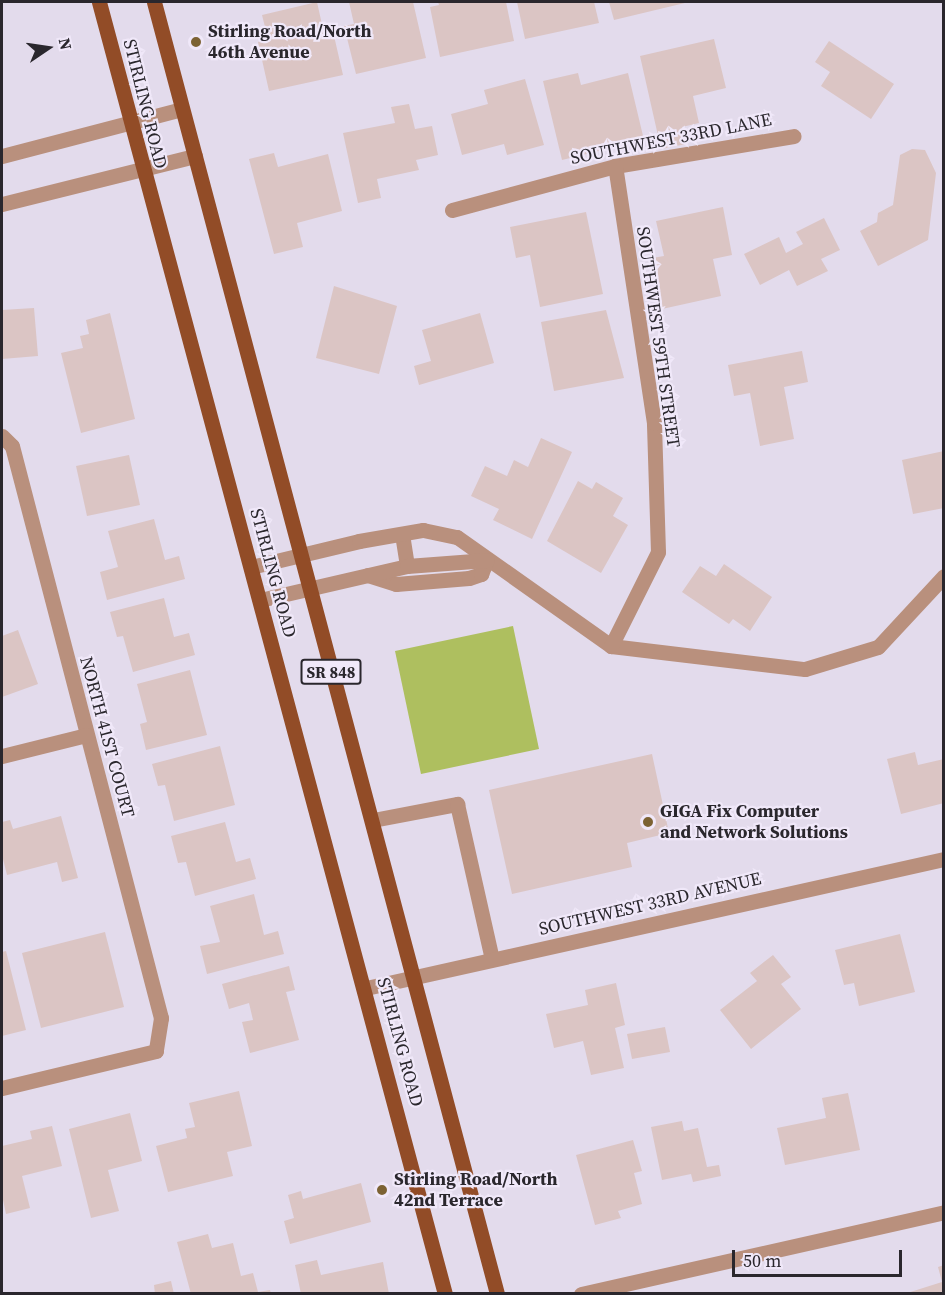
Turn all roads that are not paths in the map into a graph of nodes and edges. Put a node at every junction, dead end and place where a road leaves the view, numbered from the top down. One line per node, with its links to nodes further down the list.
1 (99, 2): 4 (main road, STIRLING ROAD / SR 848)
2 (154, 2): 3 (main road, STIRLING ROAD / SR 848)
3 (182, 109): 4 (street); 7 (main road, STIRLING ROAD / SR 848)
4 (129, 122): 6 (street); 9 (main road, STIRLING ROAD / SR 848)
5 (794, 136): 8 (street, SOUTHWEST 33RD LANE)
6 (2, 156)
7 (195, 156): 9 (street); 14 (main road, STIRLING ROAD / SR 848)
8 (615, 166): 11 (street, SOUTHWEST 33RD LANE); 22 (street, SOUTHWEST 59TH STREET)
9 (141, 169): 10 (street); 17 (main road, STIRLING ROAD / SR 848)
10 (2, 204)
11 (452, 210)
12 (2, 436): 23 (street, NORTH 41ST COURT)
13 (402, 534): 14 (street); 15 (street); 16 (street)
14 (298, 554): 17 (street); 20 (main road, STIRLING ROAD / SR 848)
15 (488, 560): 16 (street); 18 (street); 22 (street)
16 (408, 566): 18 (street)
17 (251, 567): 21 (main road, STIRLING ROAD / SR 848)
18 (368, 575): 20 (street)
19 (944, 576): 22 (street)
20 (307, 588): 21 (street); 25 (main road, STIRLING ROAD / SR 848)
21 (260, 600): 29 (main road, STIRLING ROAD / SR 848)
22 (610, 645)
23 (86, 735): 24 (street); 30 (street, NORTH 41ST COURT)
24 (2, 756)
25 (373, 820): 27 (street); 28 (main road, STIRLING ROAD / SR 848)
26 (944, 859): 27 (street, SOUTHWEST 33RD AVENUE)
27 (492, 959): 28 (street, SOUTHWEST 33RD AVENUE)
28 (415, 976): 29 (street, SOUTHWEST 33RD AVENUE); 33 (main road, STIRLING ROAD / SR 848)
29 (366, 988): 32 (main road, STIRLING ROAD / SR 848)
30 (2, 1088)
31 (944, 1212): 34 (street)
32 (445, 1293)
33 (497, 1293)
34 (581, 1293)

